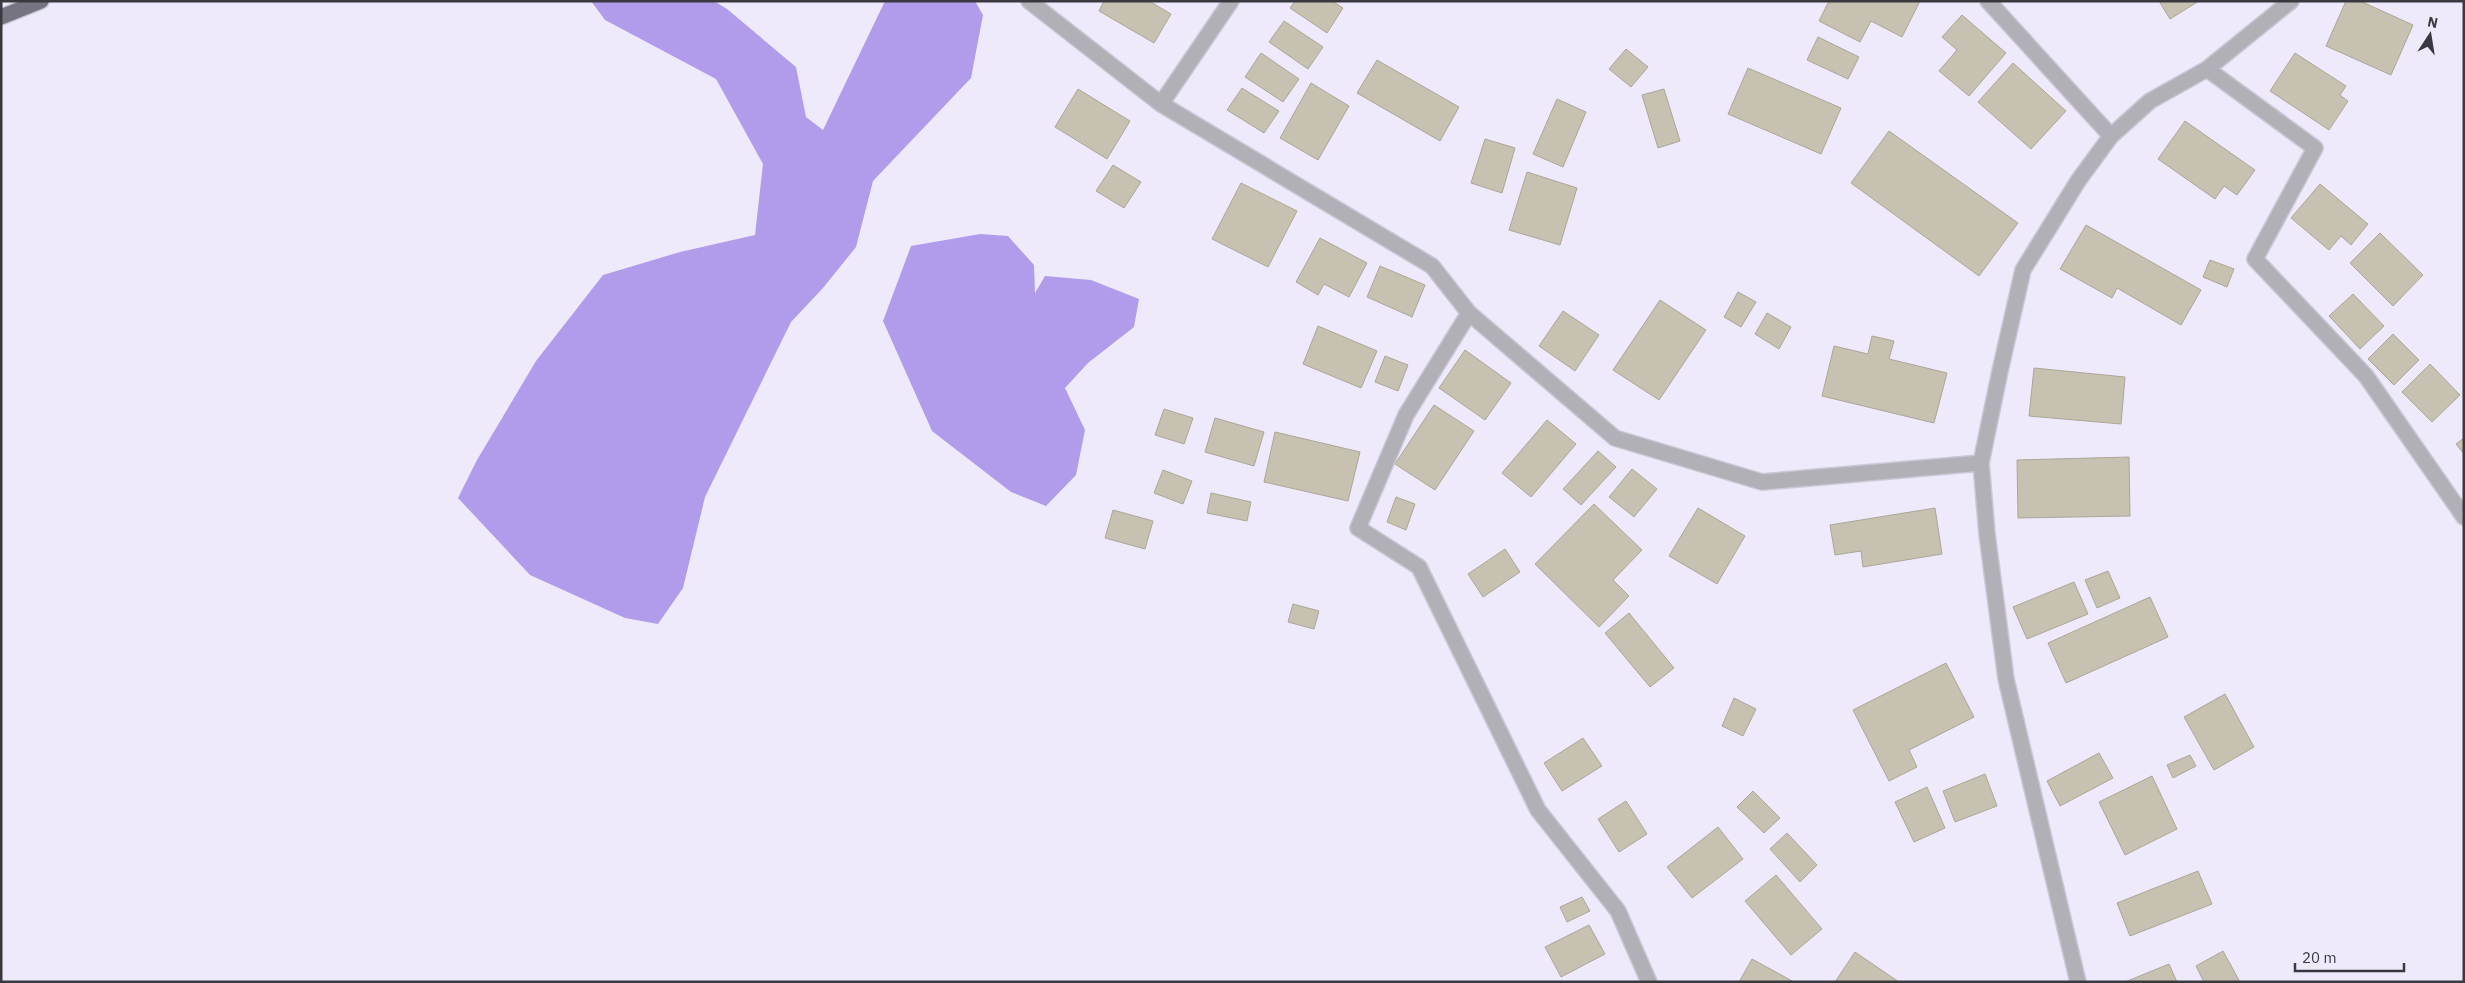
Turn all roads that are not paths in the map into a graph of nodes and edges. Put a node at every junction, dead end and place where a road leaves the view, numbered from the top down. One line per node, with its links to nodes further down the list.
1 (41, 1): 6 (highway)
2 (1028, 1): 8 (street)
3 (1231, 1): 8 (street)
4 (1988, 1): 9 (street)
5 (2290, 1): 7 (street)
6 (1, 17)
7 (2207, 69): 9 (street); 12 (street)
8 (1161, 104): 10 (street)
9 (2111, 136): 11 (street)
10 (1469, 313): 11 (street); 13 (street)
11 (1981, 463): 14 (street)
12 (2464, 517)
13 (1649, 982)
14 (2078, 982)

